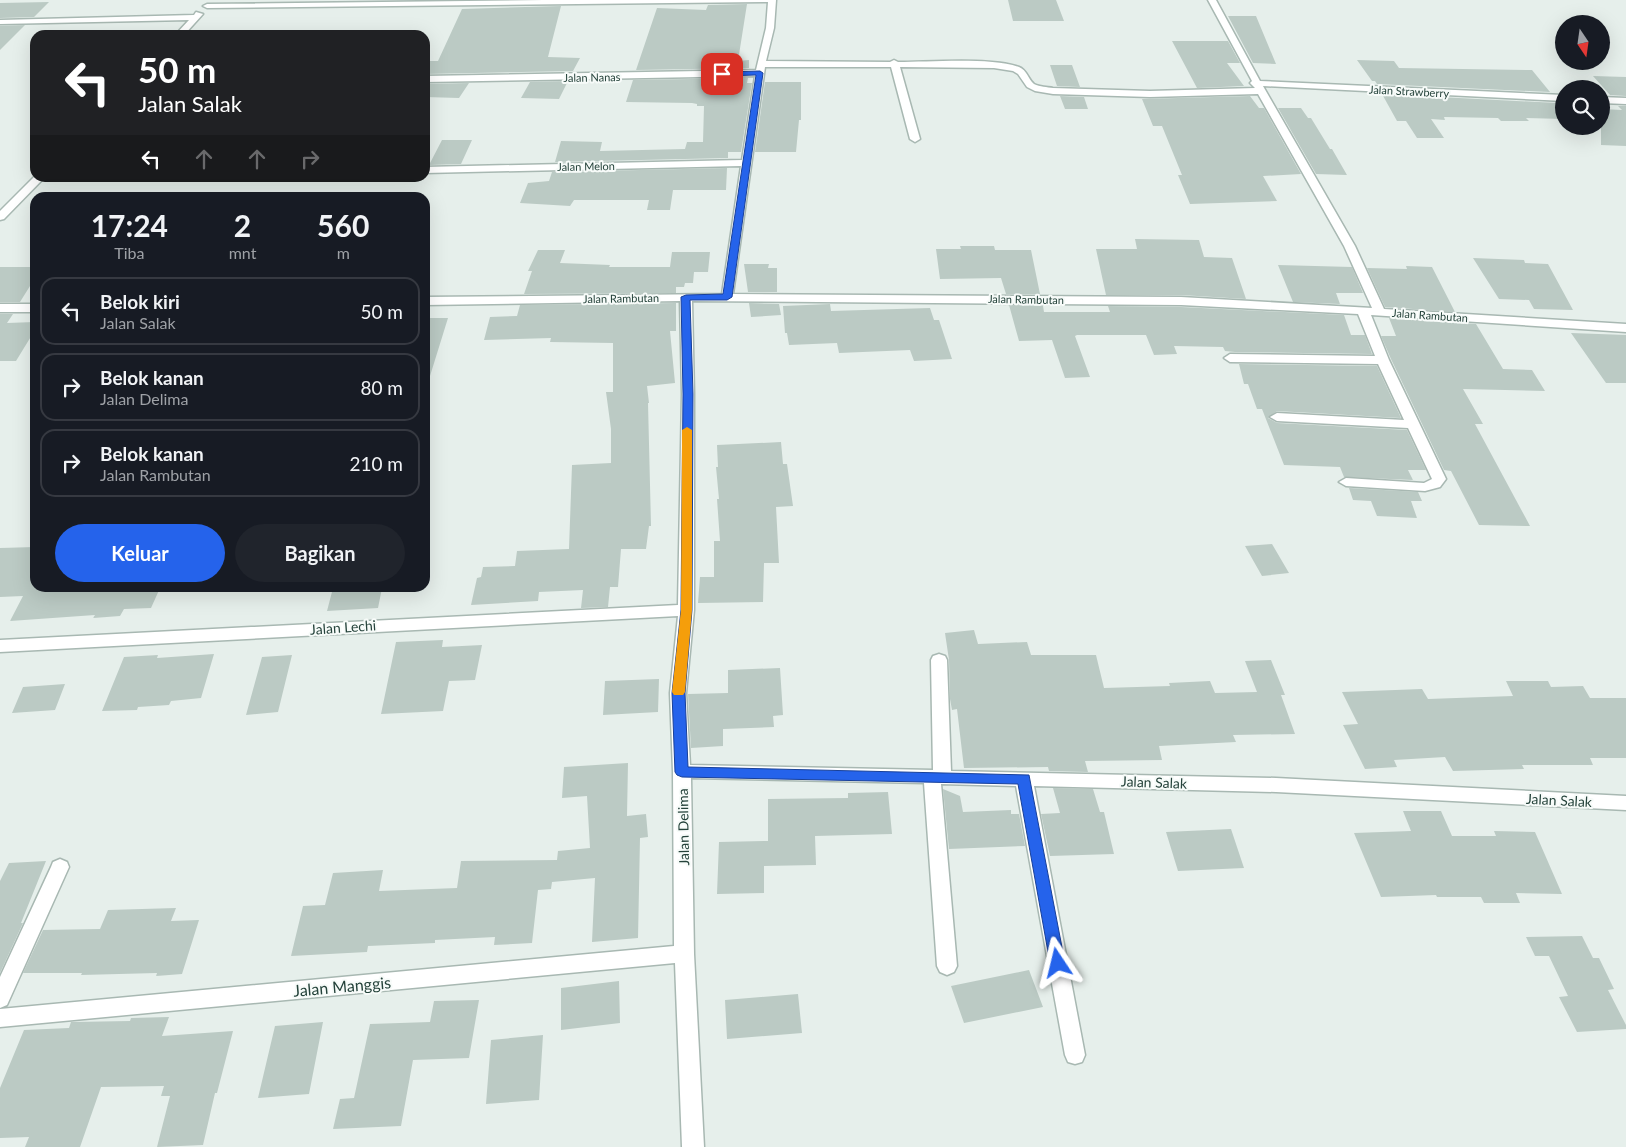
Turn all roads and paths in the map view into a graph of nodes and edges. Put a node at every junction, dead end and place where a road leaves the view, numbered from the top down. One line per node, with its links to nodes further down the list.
1 (772, 0): 3 (street); 8 (street)
2 (1212, 0): 10 (street)
3 (210, 3): 4 (street)
4 (196, 17): 5 (street); 6 (street)
5 (0, 22)
6 (184, 30)
7 (894, 63): 8 (street, Jalan Nanas); 10 (street, Jalan Strawberry); 14 (street)
8 (760, 69): 9 (street, Jalan Nanas); 15 (street)
9 (430, 79)
10 (1258, 87): 11 (street, Jalan Strawberry); 25 (street)
11 (1555, 98)
12 (1610, 100): 13 (street)
13 (1626, 101)
14 (915, 139)
15 (747, 163): 16 (street, Jalan Melon); 20 (street)
16 (430, 170)
17 (35, 182): 18 (street)
18 (0, 217)
19 (686, 297): 20 (street, Jalan Rambutan); 21 (street, Jalan Rambutan); 32 (street, Jalan Delima)
20 (727, 297): 24 (street, Jalan Rambutan)
21 (430, 301)
22 (0, 308): 23 (street)
23 (30, 308)
24 (1363, 311): 25 (street, Jalan Rambutan); 28 (street)
25 (1380, 312): 26 (street, Jalan Rambutan)
26 (1626, 328)
27 (1230, 358): 28 (street)
28 (1383, 360): 30 (street)
29 (1277, 417): 30 (street)
30 (1414, 424): 31 (street)
31 (1346, 482)
32 (686, 610): 33 (street, Jalan Lechi); 35 (street, Jalan Delima)
33 (0, 646)
34 (939, 660): 36 (street)
35 (682, 772): 36 (street, Jalan Salak); 40 (street, Jalan Delima)
36 (937, 777): 37 (street, Jalan Salak); 41 (street)
37 (1024, 779): 38 (street, Jalan Salak); 44 (street)
38 (1626, 803)
39 (60, 867): 42 (street)
40 (684, 954): 43 (street, Jalan Manggis); 45 (street, Jalan Delima)
41 (947, 966)
42 (0, 999)
43 (0, 1018)
44 (1075, 1055)
45 (694, 1147)

